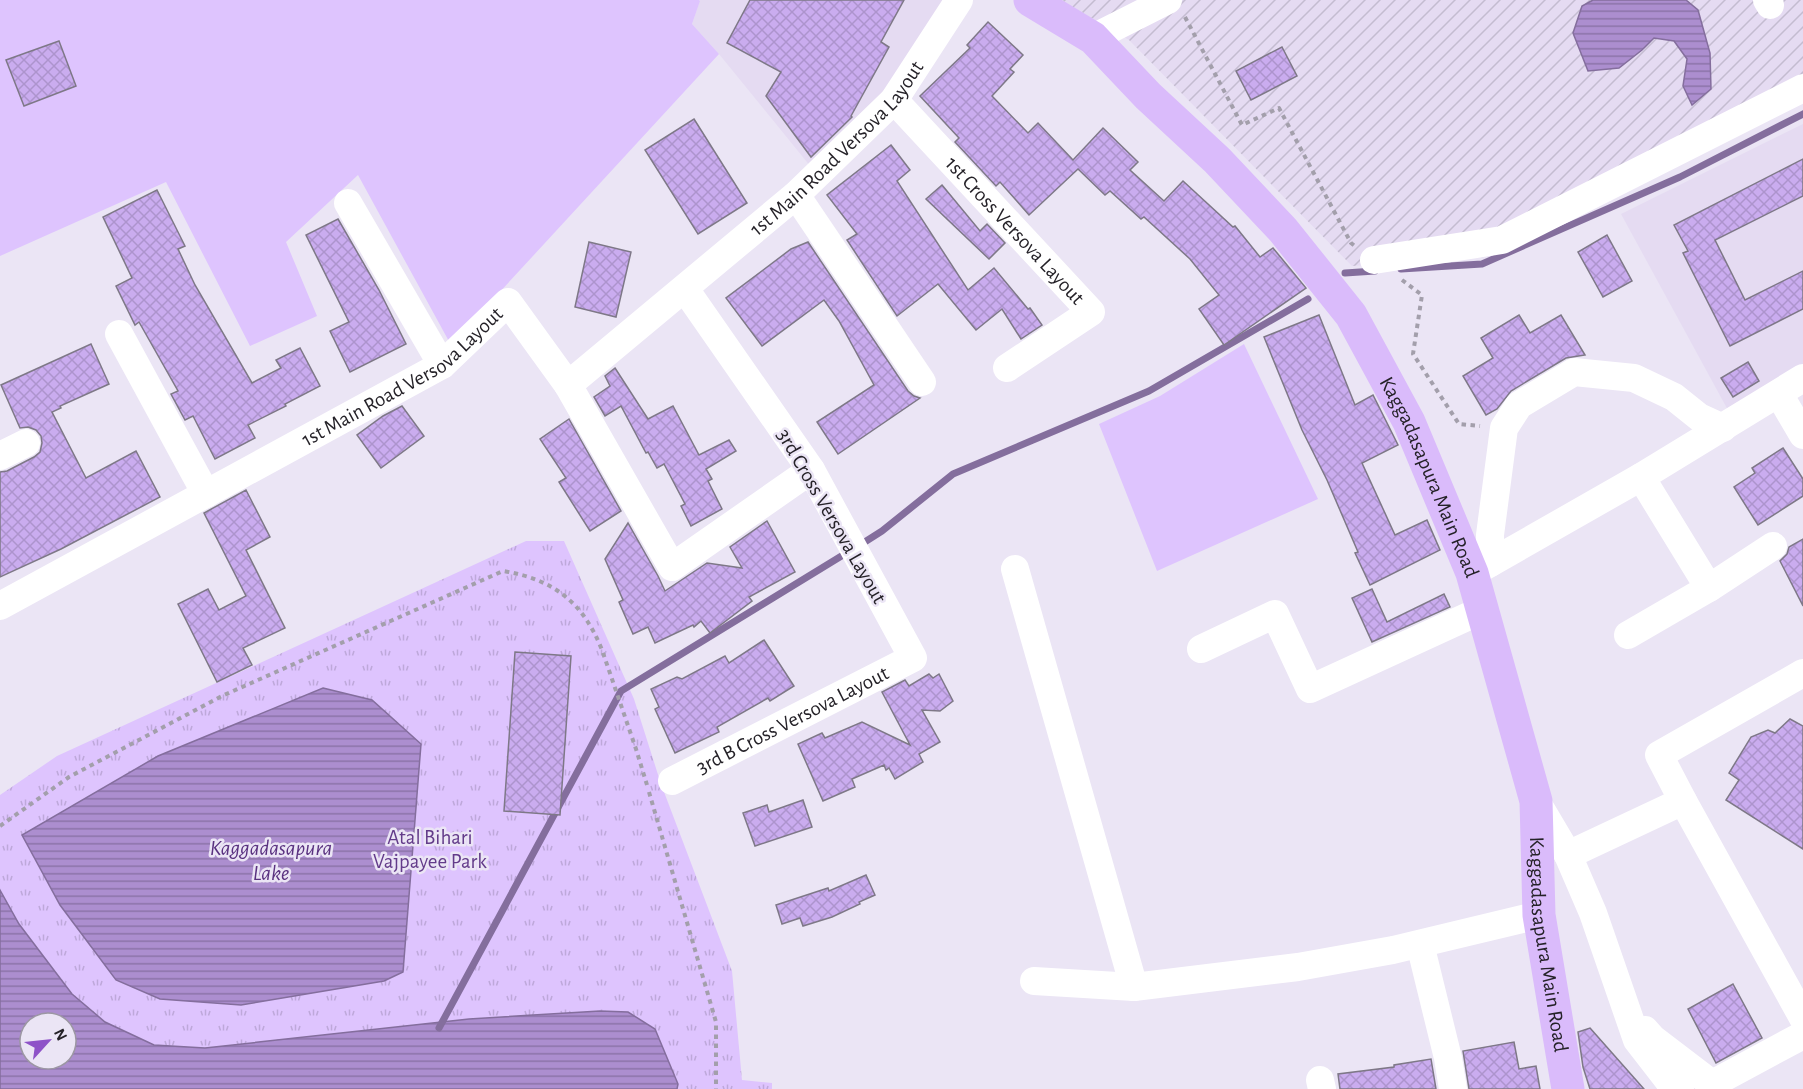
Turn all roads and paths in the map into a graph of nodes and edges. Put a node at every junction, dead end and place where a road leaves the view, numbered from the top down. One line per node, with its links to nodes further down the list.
1 (959, 0): 7 (street, 1st Main Road Versova Layout)
2 (1030, 0): 5 (main road, Kaggadasapura Main Road)
3 (1175, 5): 4 (street); 10 (path)
4 (1132, 7): 5 (street)
5 (1093, 38): 29 (main road, Kaggadasapura Main Road)
6 (1803, 88): 10 (street)
7 (894, 100): 8 (street, 1st Main Road Versova Layout); 15 (street, 1st Cross Versova Layout)
8 (796, 195): 12 (street, 1st Main Road Versova Layout); 17 (street)
9 (348, 203): 14 (street)
10 (1374, 260)
11 (1399, 278): 20 (path)
12 (685, 289): 18 (street, 1st Main Road Versova Layout); 25 (street, 3rd Cross Versova Layout)
13 (119, 334): 27 (street)
14 (442, 365): 18 (street, 1st Main Road Versova Layout); 27 (street, 1st Main Road Versova Layout)
15 (1007, 368)
16 (1803, 378): 19 (street)
17 (922, 382)
18 (568, 386): 25 (street)
19 (1779, 393): 21 (street); 22 (street)
20 (1504, 428): 21 (street); 29 (street)
21 (1724, 428): 26 (street)
22 (1803, 435)
23 (26, 443): 24 (street)
24 (0, 456)
25 (811, 470): 36 (street, 3rd Cross Versova Layout)
26 (1641, 477): 29 (street); 31 (street)
27 (206, 494): 32 (street, 1st Main Road Versova Layout)
28 (1773, 546): 31 (street)
29 (1481, 568): 33 (main road, Kaggadasapura Main Road)
30 (1015, 569): 46 (street)
31 (1709, 588): 34 (street)
32 (0, 606)
33 (1482, 610): 35 (street); 39 (main road, Kaggadasapura Main Road)
34 (1628, 635)
35 (1201, 649)
36 (914, 658): 38 (street, 3rd B Cross Versova Layout)
37 (1803, 673): 40 (street)
38 (672, 781)
39 (1536, 801): 42 (street); 43 (main road, Kaggadasapura Main Road)
40 (1683, 801): 42 (street); 48 (street)
41 (0, 826): 51 (path)
42 (1568, 855): 47 (street)
43 (1539, 915): 44 (street); 53 (main road, Kaggadasapura Main Road)
44 (1420, 944): 46 (street); 52 (street)
45 (1034, 981): 46 (street)
46 (1134, 987)
47 (1627, 1011): 49 (street); 50 (street)
48 (1803, 1018)
49 (1803, 1035)
50 (1674, 1084)
51 (716, 1089)
52 (1454, 1089)
53 (1568, 1089)

